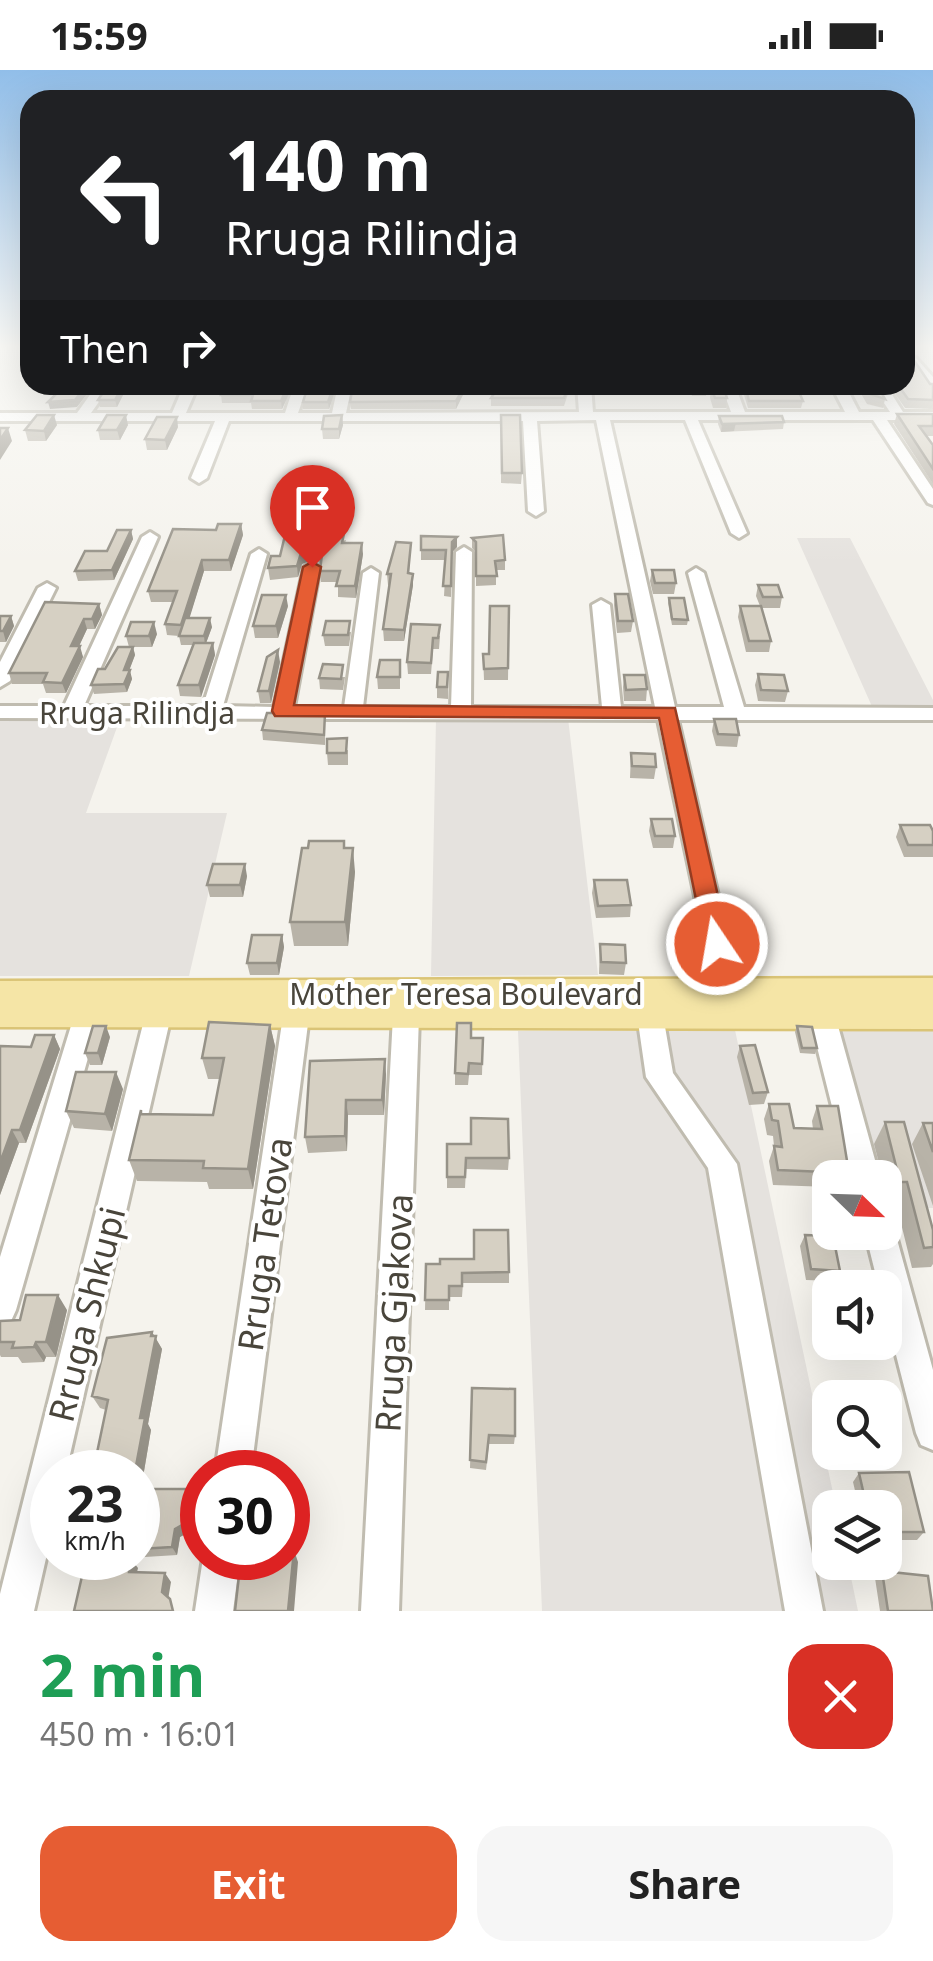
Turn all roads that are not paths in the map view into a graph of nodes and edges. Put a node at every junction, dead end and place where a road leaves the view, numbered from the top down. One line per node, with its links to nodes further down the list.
1 (223, 419): 6 (street)
2 (530, 419): 8 (street)
3 (593, 419): 26 (street)
4 (691, 419): 9 (street)
5 (880, 419): 7 (street)
6 (199, 478)
7 (933, 500)
8 (536, 510)
9 (739, 533)
10 (150, 537): 22 (street)
11 (464, 552): 24 (street)
12 (259, 554): 23 (street)
13 (312, 567): 19 (street)
14 (372, 573): 20 (street)
15 (696, 573): 27 (street)
16 (47, 588): 18 (street)
17 (601, 604): 25 (street)
18 (0, 681)
19 (282, 711): 20 (street, Rruga Rilindja); 23 (street, Rruga Rilindja)
20 (353, 711): 24 (street, Rruga Rilindja)
21 (0, 712): 22 (street, Rruga Rilindja)
22 (71, 712): 23 (street, Rruga Rilindja)
23 (211, 712)
24 (461, 712): 25 (street, Rruga Rilindja)
25 (612, 712): 26 (street, Rruga Rilindja)
26 (668, 712): 27 (street, Rruga Rilindja); 29 (street)
27 (735, 712): 28 (street, Rruga Rilindja)
28 (933, 714)
29 (717, 944)
30 (933, 992): 31 (main road, Mother Teresa Boulevard)
31 (0, 996)
32 (933, 1014): 34 (main road, Mother Teresa Boulevard)
33 (650, 1015): 34 (main road, Mother Teresa Boulevard); 39 (main road, Mother Teresa Boulevard); 49 (street)
34 (822, 1015): 40 (street)
35 (0, 1016): 36 (main road, Mother Teresa Boulevard)
36 (87, 1016): 37 (main road, Mother Teresa Boulevard); 42 (street)
37 (158, 1016): 38 (main road, Mother Teresa Boulevard); 46 (street, Rruga Shkupi)
38 (296, 1016): 39 (main road, Mother Teresa Boulevard); 44 (street, Rruga Tetova)
39 (406, 1016): 48 (street, Rruga Gjakova)
40 (860, 1160)
41 (885, 1250): 43 (street)
42 (0, 1310)
43 (933, 1433)
44 (236, 1450)
45 (219, 1580): 47 (street)
46 (15, 1611)
47 (214, 1611)
48 (380, 1611)
49 (804, 1611)

